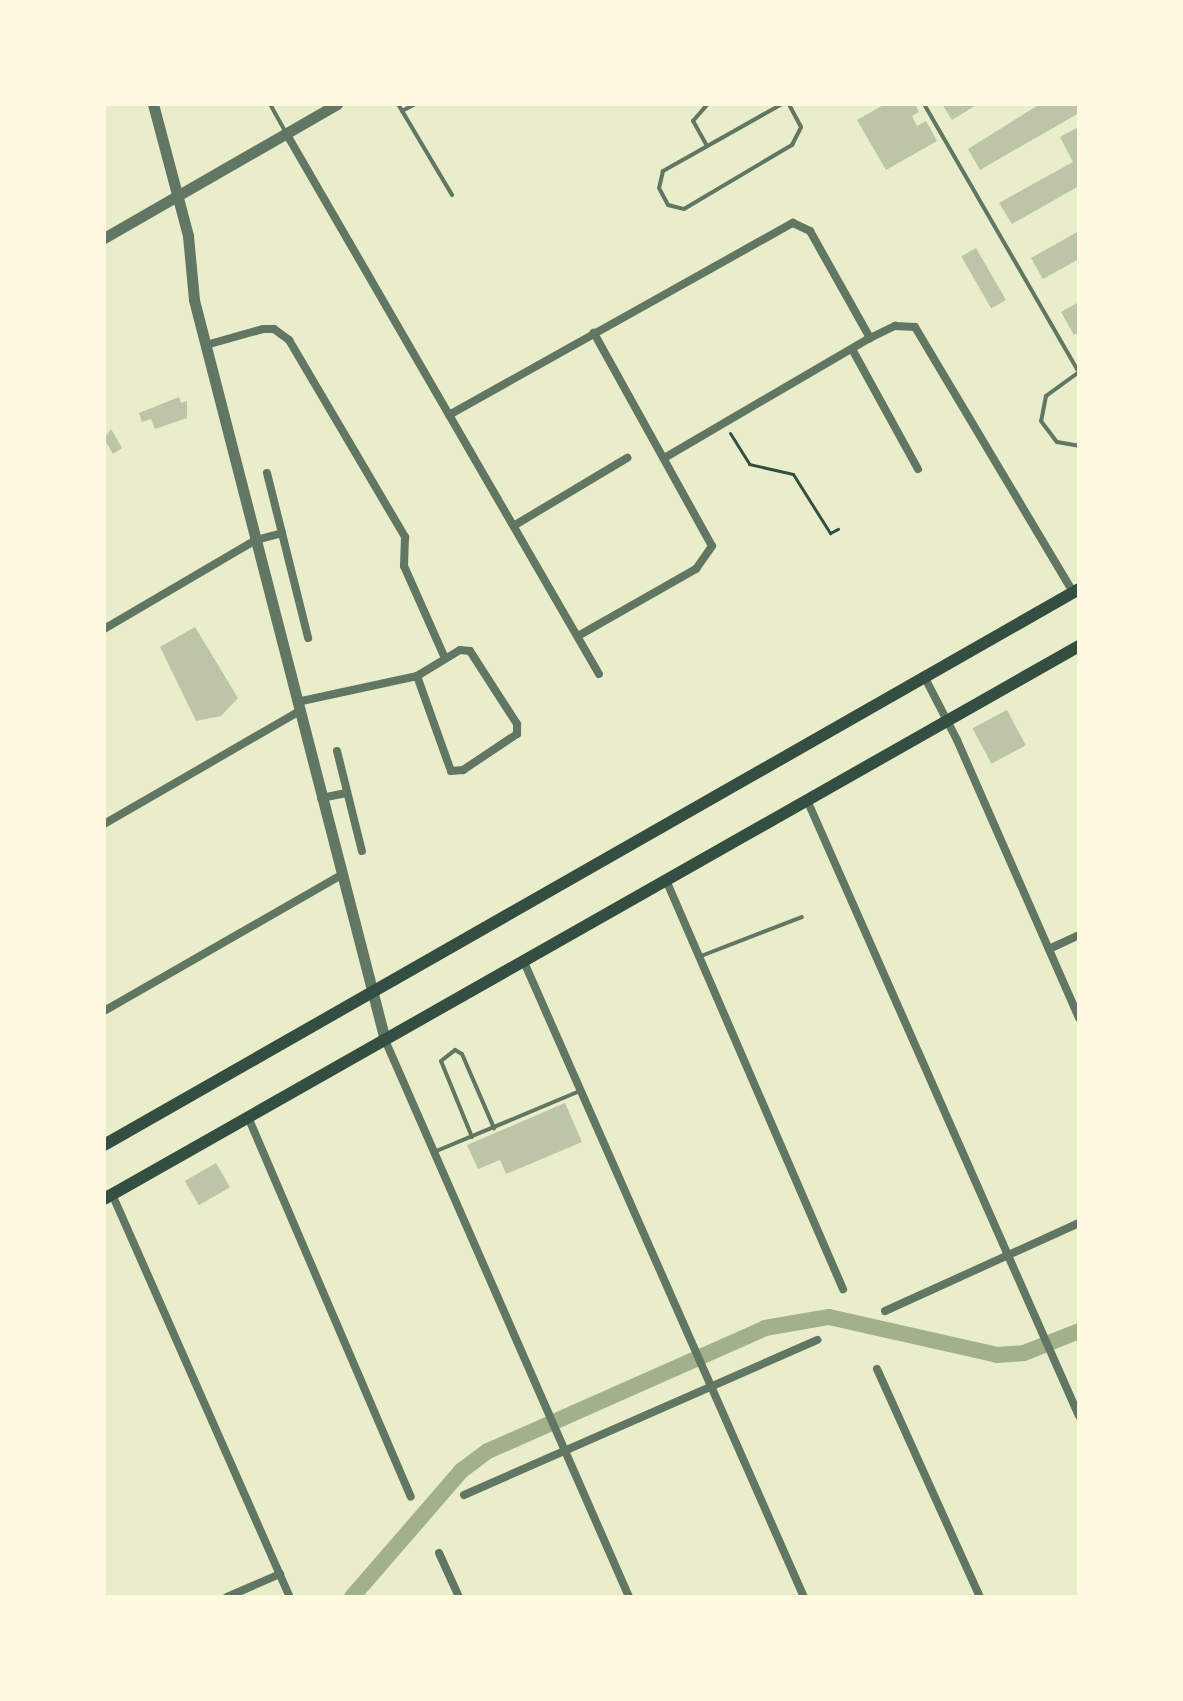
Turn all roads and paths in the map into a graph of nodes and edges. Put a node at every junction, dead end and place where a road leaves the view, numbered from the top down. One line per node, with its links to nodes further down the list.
1 (153, 104): 14 (street)
2 (270, 104): 11 (lane)
3 (337, 104): 11 (street)
4 (398, 104): 10 (lane)
5 (415, 104): 10 (lane)
6 (708, 104): 12 (lane)
7 (782, 104): 12 (lane)
8 (789, 104): 12 (lane)
9 (924, 104): 20 (lane)
10 (402, 111): 13 (lane)
11 (286, 133): 14 (street); 21 (street)
12 (707, 146)
13 (452, 195)
14 (178, 196): 15 (street); 18 (street)
15 (104, 238)
16 (594, 333): 17 (street); 21 (street); 24 (street)
17 (870, 338): 19 (street); 32 (street)
18 (206, 345): 31 (street); 37 (street)
19 (852, 349): 22 (street); 26 (street)
20 (1079, 372): 23 (lane)
21 (449, 415): 28 (street)
22 (724, 423): 24 (street); 29 (path)
23 (1079, 446)
24 (666, 457): 34 (street)
25 (627, 458): 28 (street)
26 (918, 469)
27 (267, 473): 30 (street)
28 (515, 525): 34 (street)
29 (838, 529)
30 (282, 533): 31 (street); 35 (street)
31 (256, 540): 33 (street); 41 (street)
32 (1076, 590): 40 (main road)
33 (104, 629)
34 (578, 636): 38 (street)
35 (308, 638)
36 (1079, 646): 42 (main road)
37 (445, 658): 39 (street); 39 (street)
38 (599, 674)
39 (417, 676): 41 (street)
40 (925, 678): 42 (street); 56 (main road)
41 (298, 707): 45 (street); 47 (street)
42 (948, 720): 46 (main road); 53 (street)
43 (337, 751): 44 (street)
44 (347, 793): 45 (street); 48 (street)
45 (321, 798): 49 (street)
46 (807, 800): 50 (main road); 68 (street)
47 (104, 824)
48 (362, 851)
49 (340, 876): 56 (street); 57 (street)
50 (666, 880): 54 (street); 55 (main road)
51 (802, 917): 54 (lane)
52 (1079, 935): 53 (street)
53 (1049, 949): 58 (street)
54 (699, 956): 69 (street)
55 (524, 962): 59 (main road); 60 (street)
56 (373, 994): 59 (street); 64 (main road)
57 (104, 1011)
58 (1079, 1018)
59 (385, 1040): 61 (main road); 65 (street)
60 (582, 1090): 62 (lane); 73 (street)
61 (248, 1117): 66 (main road); 77 (street)
62 (494, 1128): 63 (lane); 63 (lane)
63 (472, 1137): 65 (lane)
64 (104, 1145)
65 (431, 1153): 75 (street)
66 (108, 1196): 79 (street)
67 (1079, 1223): 68 (street)
68 (1008, 1255): 70 (street); 74 (street)
69 (843, 1289)
70 (885, 1311)
71 (817, 1340): 73 (street)
72 (877, 1369): 85 (street)
73 (711, 1386): 75 (street); 84 (street)
74 (1079, 1416)
75 (564, 1450): 76 (street); 83 (street)
76 (464, 1495)
77 (411, 1497)
78 (439, 1553): 82 (street)
79 (280, 1574): 80 (street); 81 (street)
80 (227, 1597)
81 (290, 1597)
82 (459, 1597)
83 (629, 1597)
84 (804, 1597)
85 (980, 1597)

